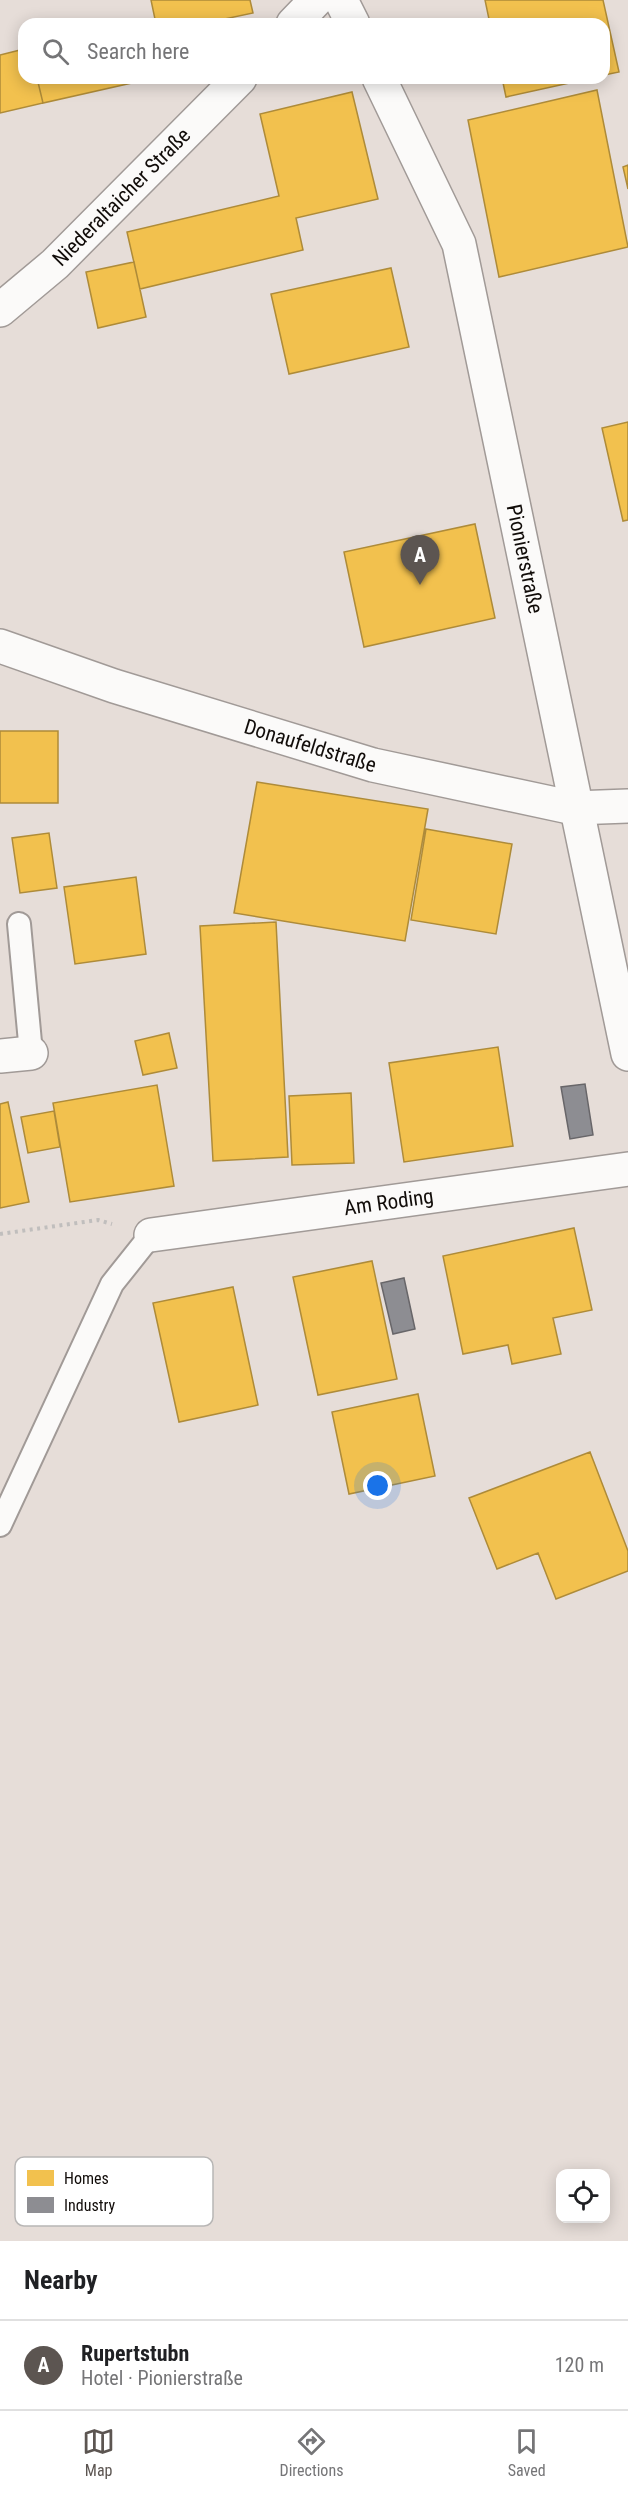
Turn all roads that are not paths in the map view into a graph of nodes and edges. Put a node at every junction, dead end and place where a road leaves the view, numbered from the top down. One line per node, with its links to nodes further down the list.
1 (316, 0): 3 (street)
2 (341, 0): 4 (street)
3 (299, 18)
4 (350, 18)
5 (234, 84): 7 (street, Niederaltaicher Straße)
6 (382, 84): 10 (street, Pionierstraße)
7 (0, 310)
8 (0, 646): 10 (street, Donaufeldstraße)
9 (628, 806): 10 (street, Donaufeldstraße)
10 (574, 808): 13 (street, Pionierstraße)
11 (19, 924): 12 (lane)
12 (15, 1054)
13 (628, 1054)
14 (628, 1169): 15 (street, Am Roding)
15 (151, 1235): 16 (lane)
16 (0, 1525)

